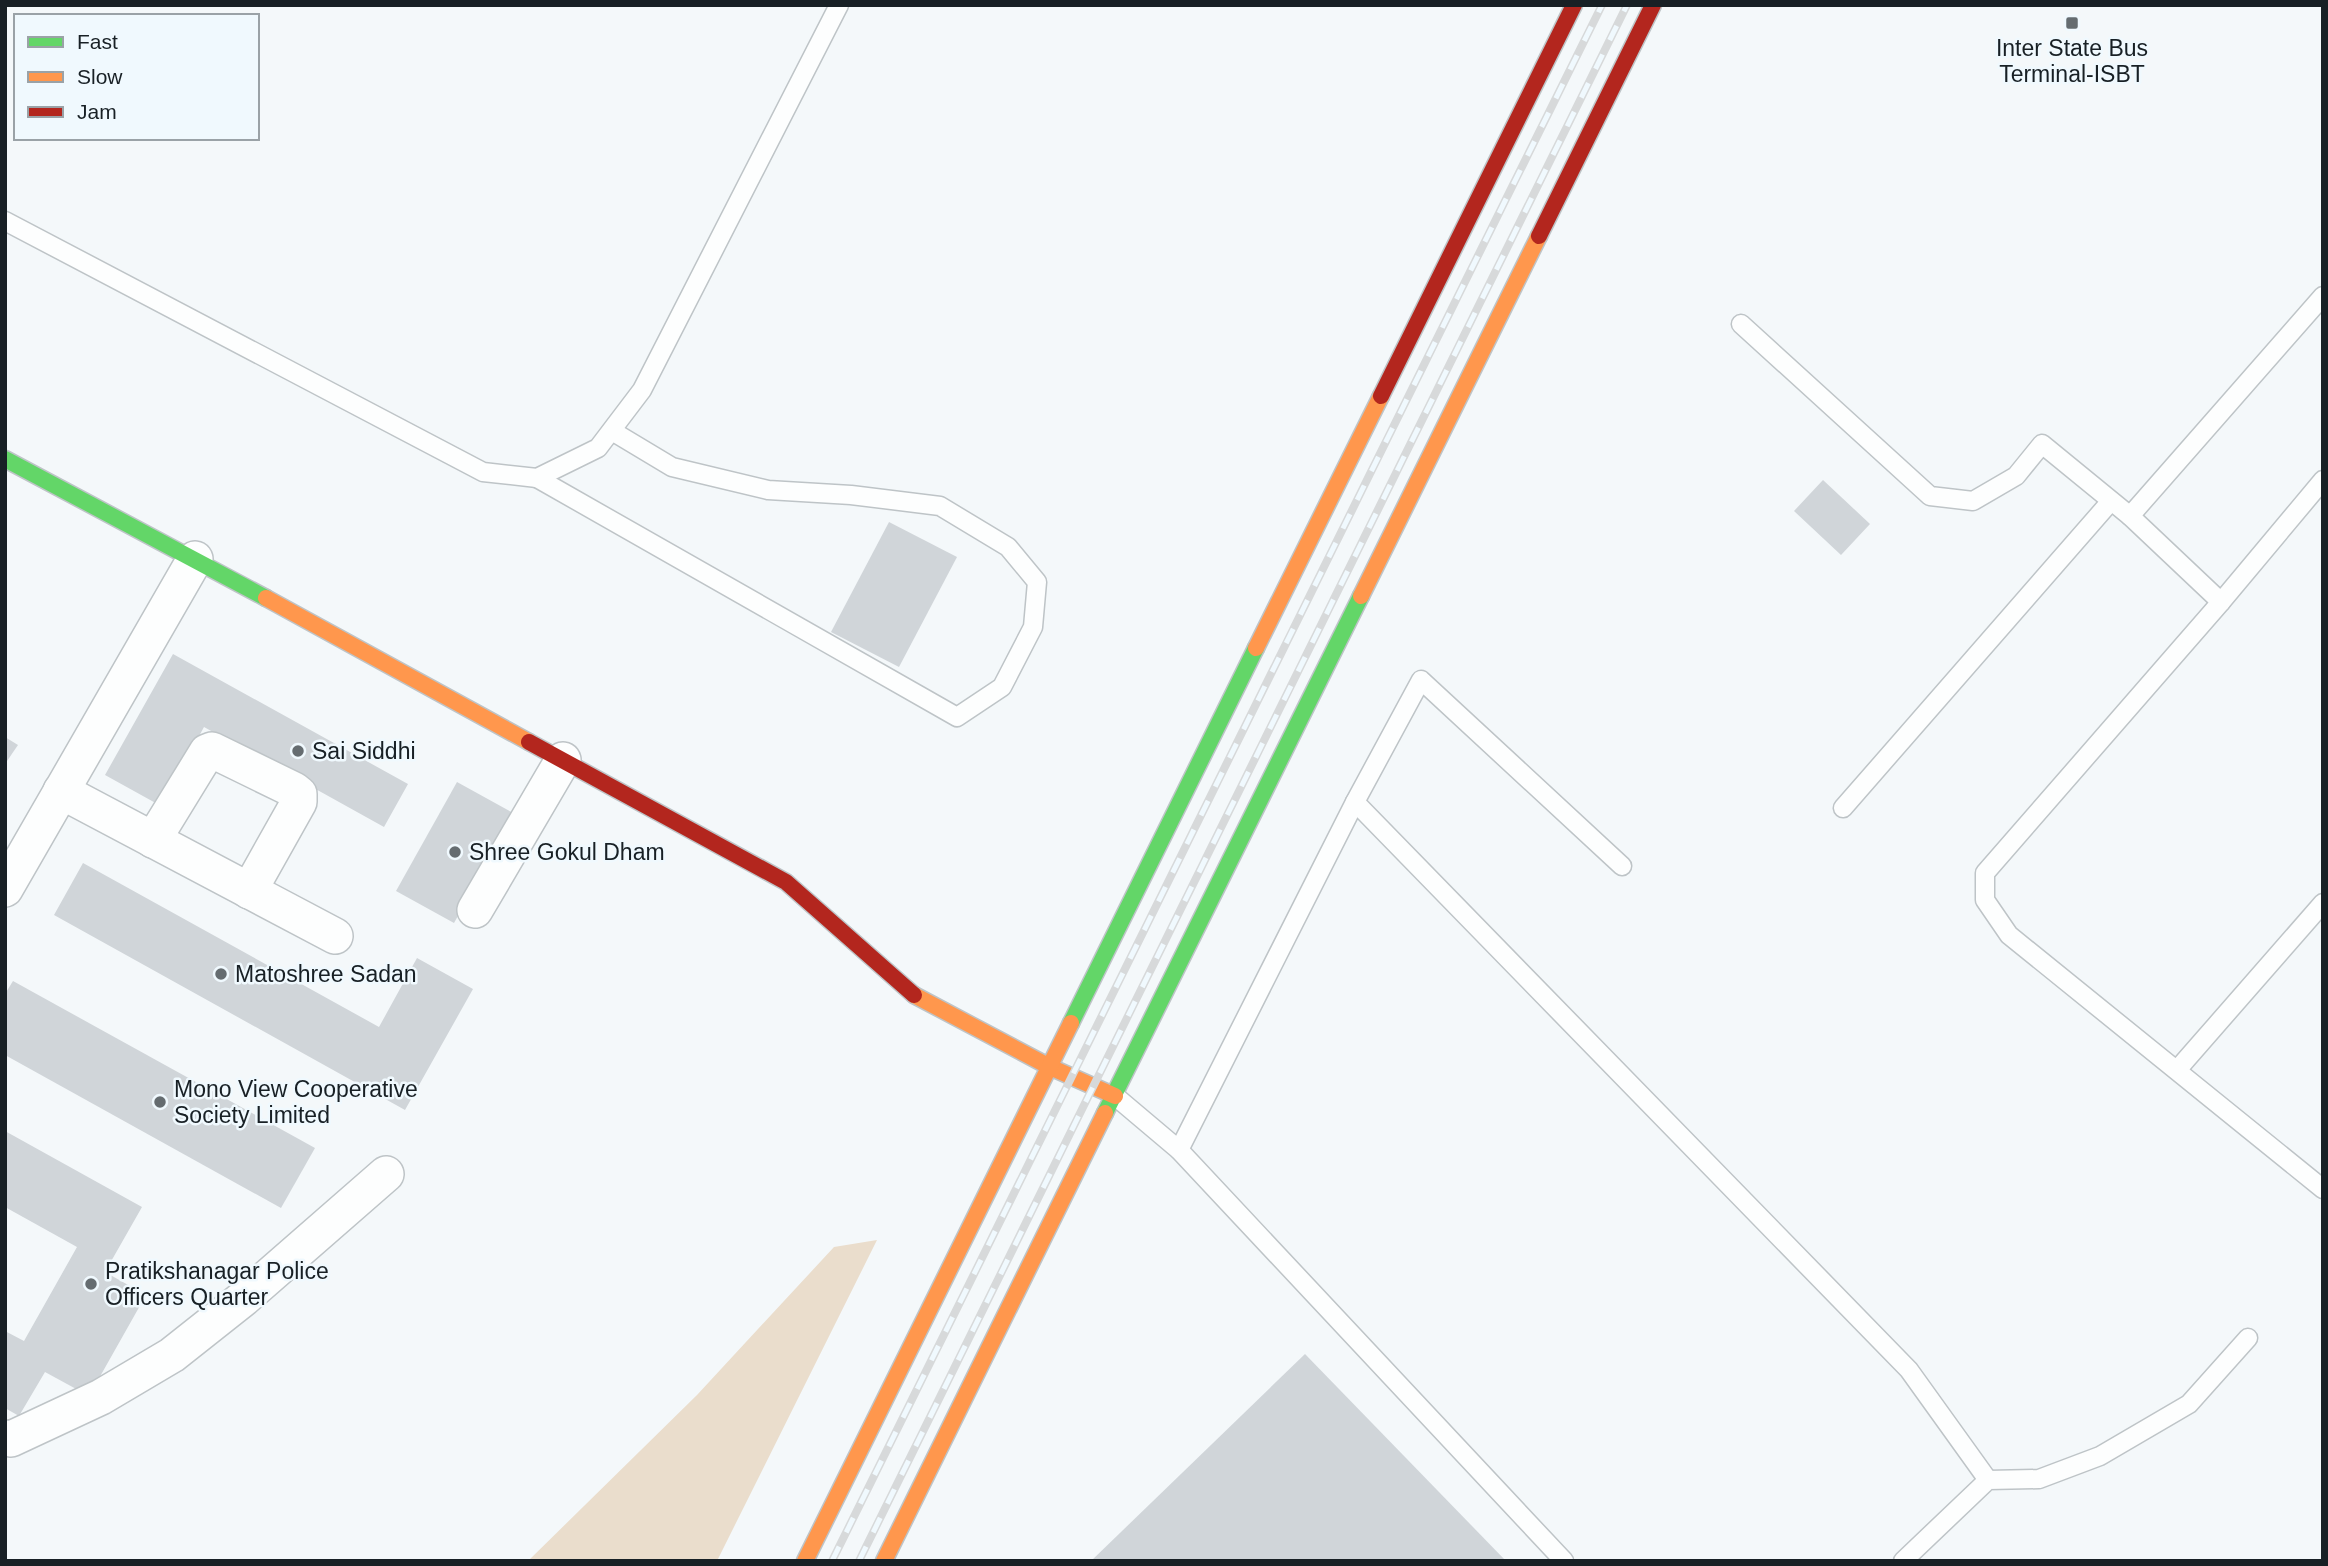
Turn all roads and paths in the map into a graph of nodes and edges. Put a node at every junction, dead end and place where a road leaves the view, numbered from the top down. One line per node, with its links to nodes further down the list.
1 (839, 5): 7 (lane)
2 (1574, 5): 26 (main road)
3 (1653, 5): 28 (main road)
4 (5, 221): 9 (lane)
5 (2323, 296): 12 (lane)
6 (1741, 324): 11 (lane)
7 (612, 431): 9 (lane); 9 (lane)
8 (5, 459): 13 (main road)
9 (537, 478)
10 (2323, 481): 14 (lane)
11 (2110, 501): 12 (lane); 18 (lane)
12 (2130, 516): 14 (lane)
13 (195, 559): 15 (main road); 16 (street)
14 (2221, 602): 27 (lane)
15 (563, 760): 24 (street); 26 (main road)
16 (61, 791): 19 (street); 21 (street)
17 (1355, 802): 20 (lane); 29 (lane); 34 (lane)
18 (1843, 808)
19 (153, 840): 22 (street); 22 (street)
20 (1622, 866)
21 (5, 889)
22 (249, 891): 25 (street)
23 (2323, 903): 27 (lane)
24 (475, 910)
25 (335, 936)
26 (1050, 1067): 28 (main road); 35 (main road)
27 (2177, 1070): 31 (lane)
28 (1115, 1096): 29 (lane); 36 (main road)
29 (1179, 1150): 37 (lane)
30 (386, 1174): 33 (street)
31 (2323, 1189)
32 (2248, 1338): 34 (lane)
33 (5, 1438)
34 (1988, 1480): 38 (lane)
35 (805, 1561)
36 (884, 1561)
37 (1564, 1561)
38 (1903, 1561)

